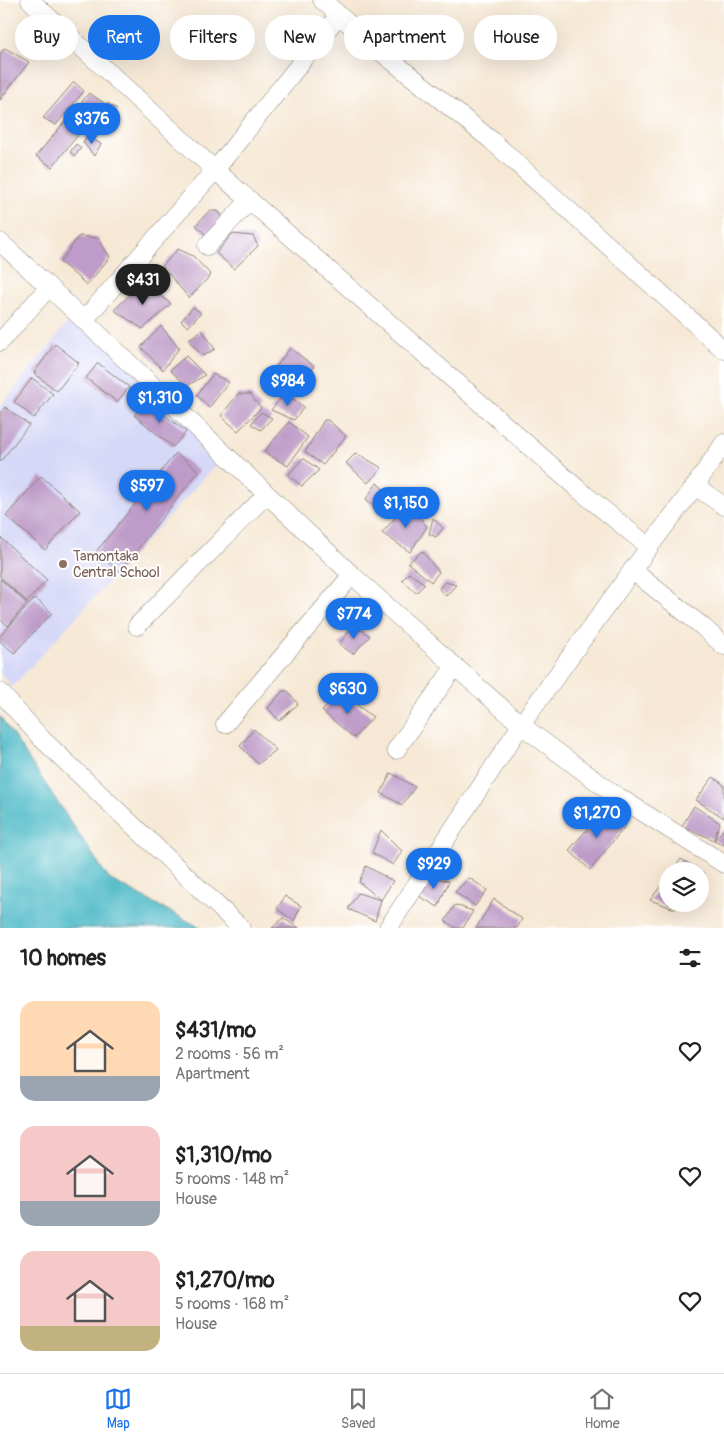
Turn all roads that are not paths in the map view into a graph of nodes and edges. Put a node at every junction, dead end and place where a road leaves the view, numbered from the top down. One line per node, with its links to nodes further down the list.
1 (30, 0): 4 (street)
2 (322, 0): 3 (street)
3 (339, 15): 4 (street); 11 (street)
4 (215, 170): 5 (street); 9 (street)
5 (250, 200): 7 (street); 16 (street)
6 (0, 242): 8 (street)
7 (207, 246)
8 (50, 287): 9 (street); 10 (street)
9 (84, 320): 14 (street)
10 (0, 342)
11 (724, 350)
12 (724, 443): 13 (street)
13 (695, 486): 15 (street); 16 (street)
14 (267, 494): 18 (street); 19 (street)
15 (724, 506)
16 (648, 547): 17 (street)
17 (632, 570): 20 (street); 24 (street)
18 (352, 574): 21 (street); 23 (street)
19 (137, 626)
20 (724, 646)
21 (455, 666): 24 (street); 25 (street)
22 (0, 692): 27 (street)
23 (225, 724)
24 (521, 725): 26 (street); 28 (street)
25 (396, 750)
26 (724, 864)
27 (241, 928)
28 (388, 928)

